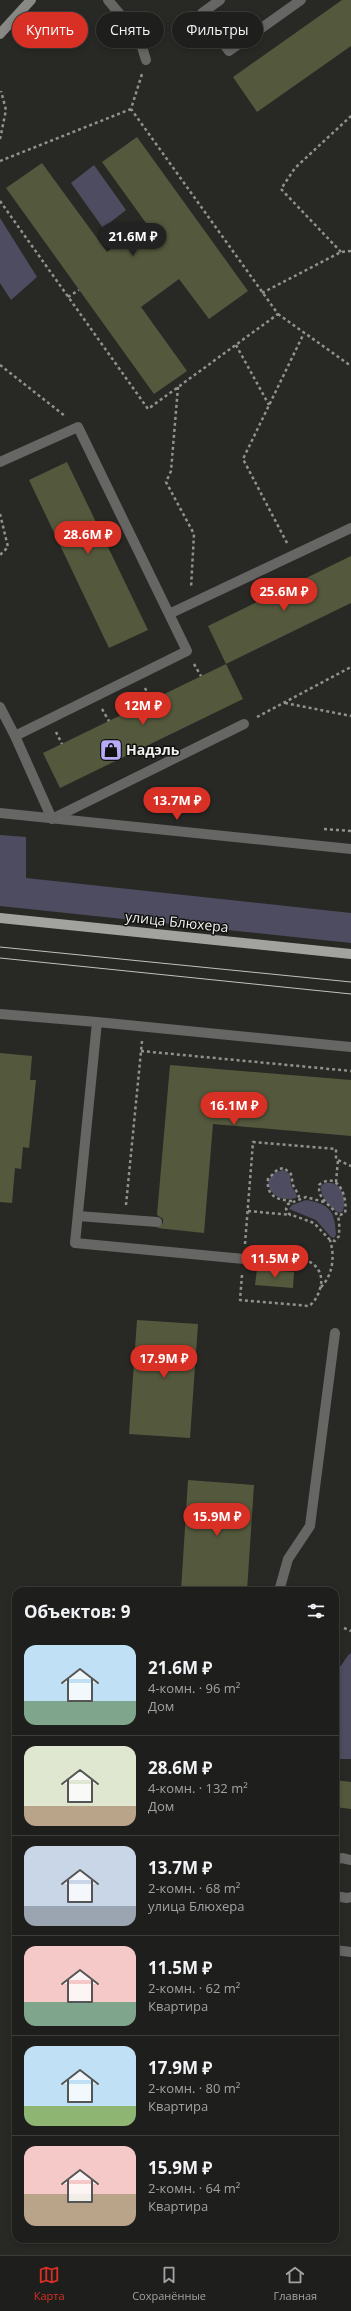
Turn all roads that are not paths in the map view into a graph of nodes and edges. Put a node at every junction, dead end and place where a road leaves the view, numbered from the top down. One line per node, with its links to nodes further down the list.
1 (31, 0): 5 (main road)
2 (108, 0): 6 (street)
3 (220, 0): 4 (street)
4 (301, 0)
5 (0, 34)
6 (146, 60)
7 (0, 462): 9 (street)
8 (351, 528): 9 (street)
9 (169, 614): 12 (street)
10 (0, 707): 12 (street)
11 (244, 724): 14 (street)
12 (15, 736): 14 (street)
13 (0, 813): 14 (street)
14 (52, 819): 15 (street)
15 (351, 849)
16 (0, 918): 17 (main road, улица Блюхера)
17 (351, 954)
18 (0, 1014): 19 (street)
19 (97, 1022): 20 (street); 21 (street)
20 (351, 1047)
21 (78, 1216): 22 (street); 23 (street)
22 (157, 1222)
23 (244, 1256)
24 (334, 1333): 25 (street)
25 (280, 1587)
26 (339, 1859): 27 (street)
27 (351, 1860)
28 (339, 1897): 29 (street)
29 (351, 1897)
30 (339, 1950): 31 (street)
31 (351, 1952)

